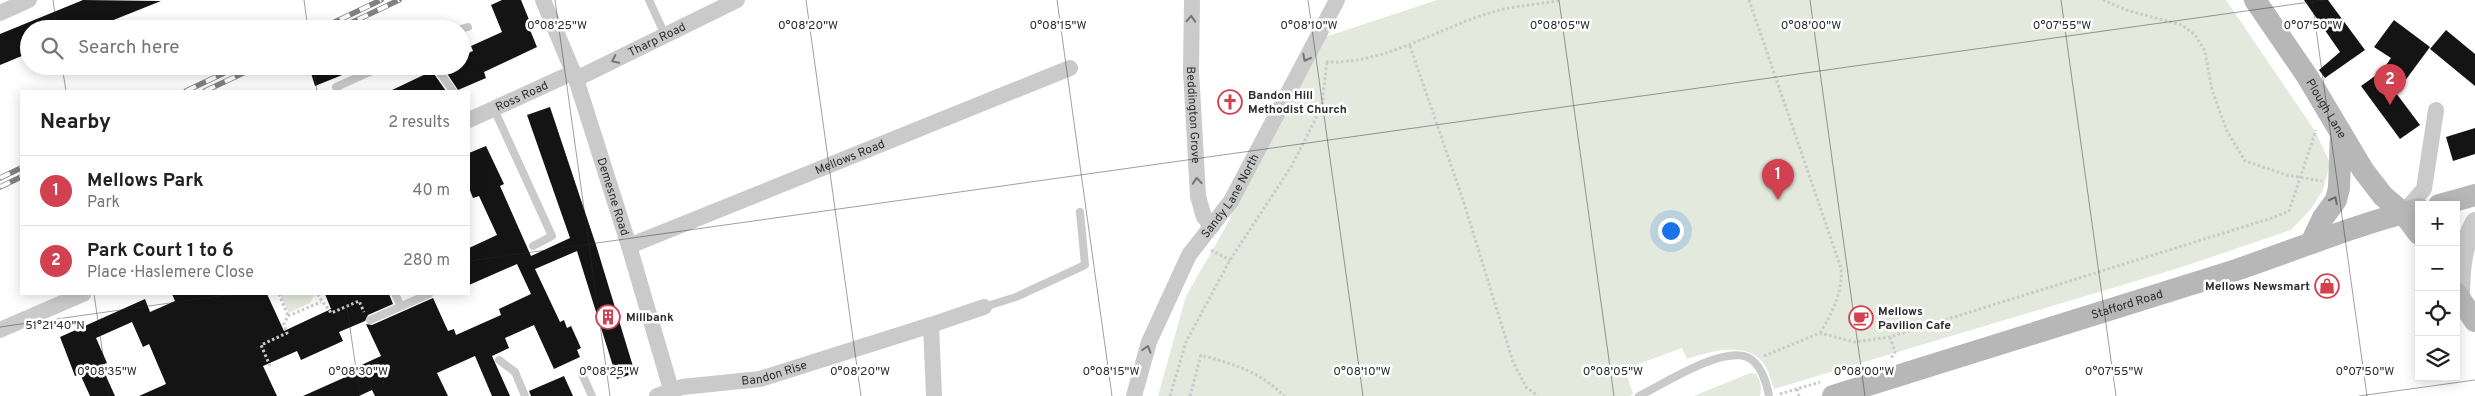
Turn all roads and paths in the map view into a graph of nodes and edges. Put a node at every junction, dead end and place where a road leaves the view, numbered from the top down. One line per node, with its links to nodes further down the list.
1 (29, 0): 11 (street)
2 (543, 0): 19 (street, Demesne Road)
3 (649, 0): 12 (lane)
4 (737, 0): 12 (street, Tharp Road)
5 (1192, 0): 33 (street, Beddington Grove, one-way to 5)
6 (1337, 0): 14 (street, Sandy Lane North, one-way to 14)
7 (1561, 0): 13 (path)
8 (1749, 0): 52 (path)
9 (2103, 0): 26 (path)
10 (2255, 0): 25 (main road, Plough Lane)
11 (0, 13)
12 (665, 35): 19 (street, Tharp Road, one-way to 19)
13 (1410, 46): 15 (path); 65 (path)
14 (1305, 59): 15 (path); 33 (street, Sandy Lane North)
15 (1327, 62): 62 (path)
16 (1070, 68): 36 (street, Mellows Road)
17 (363, 75): 20 (lane)
18 (441, 75): 21 (lane)
19 (575, 75): 22 (street, Ross Road); 36 (street, Demesne Road)
20 (338, 90)
21 (452, 90)
22 (494, 109): 24 (street, Ross Road); 35 (lane)
23 (2436, 110): 30 (street)
24 (470, 117)
25 (2337, 125): 26 (path); 27 (main road); 30 (main road, Plough Lane)
26 (2298, 177): 27 (path); 52 (path)
27 (2339, 188): 34 (main road, one-way to 27)
28 (2475, 195): 29 (main road)
29 (2453, 201)
30 (2411, 211): 34 (main road, Stafford Road)
31 (1080, 212): 46 (lane)
32 (2475, 222): 37 (street)
33 (1212, 226): 61 (street, Sandy Lane North, one-way to 33)
34 (2312, 243): 69 (main road, Stafford Road)
35 (533, 246)
36 (630, 246): 57 (street, Demesne Road)
37 (2458, 291)
38 (81, 295): 51 (street)
39 (279, 295): 47 (path)
40 (318, 295): 44 (path)
41 (396, 295): 45 (lane)
42 (427, 295): 45 (lane)
43 (2460, 298): 49 (main road)
44 (321, 302): 47 (path); 48 (path)
45 (401, 306): 48 (lane)
46 (984, 307): 50 (street, Bandon Rise)
47 (288, 316): 55 (path)
48 (370, 320)
49 (2475, 321)
50 (931, 325): 57 (street, Bandon Rise); 60 (street)
51 (0, 330)
52 (1820, 333): 54 (path)
53 (499, 360): 58 (lane)
54 (1753, 360): 66 (lane); 67 (lane)
55 (270, 366)
56 (582, 374): 59 (lane)
57 (667, 394)
58 (525, 396)
59 (592, 396)
60 (934, 396)
61 (1134, 396)
62 (1170, 396)
63 (1190, 396): 64 (path)
64 (1284, 396)
65 (1538, 396)
66 (1639, 396)
67 (1770, 396): 68 (path)
68 (1799, 396)
69 (1833, 396)

